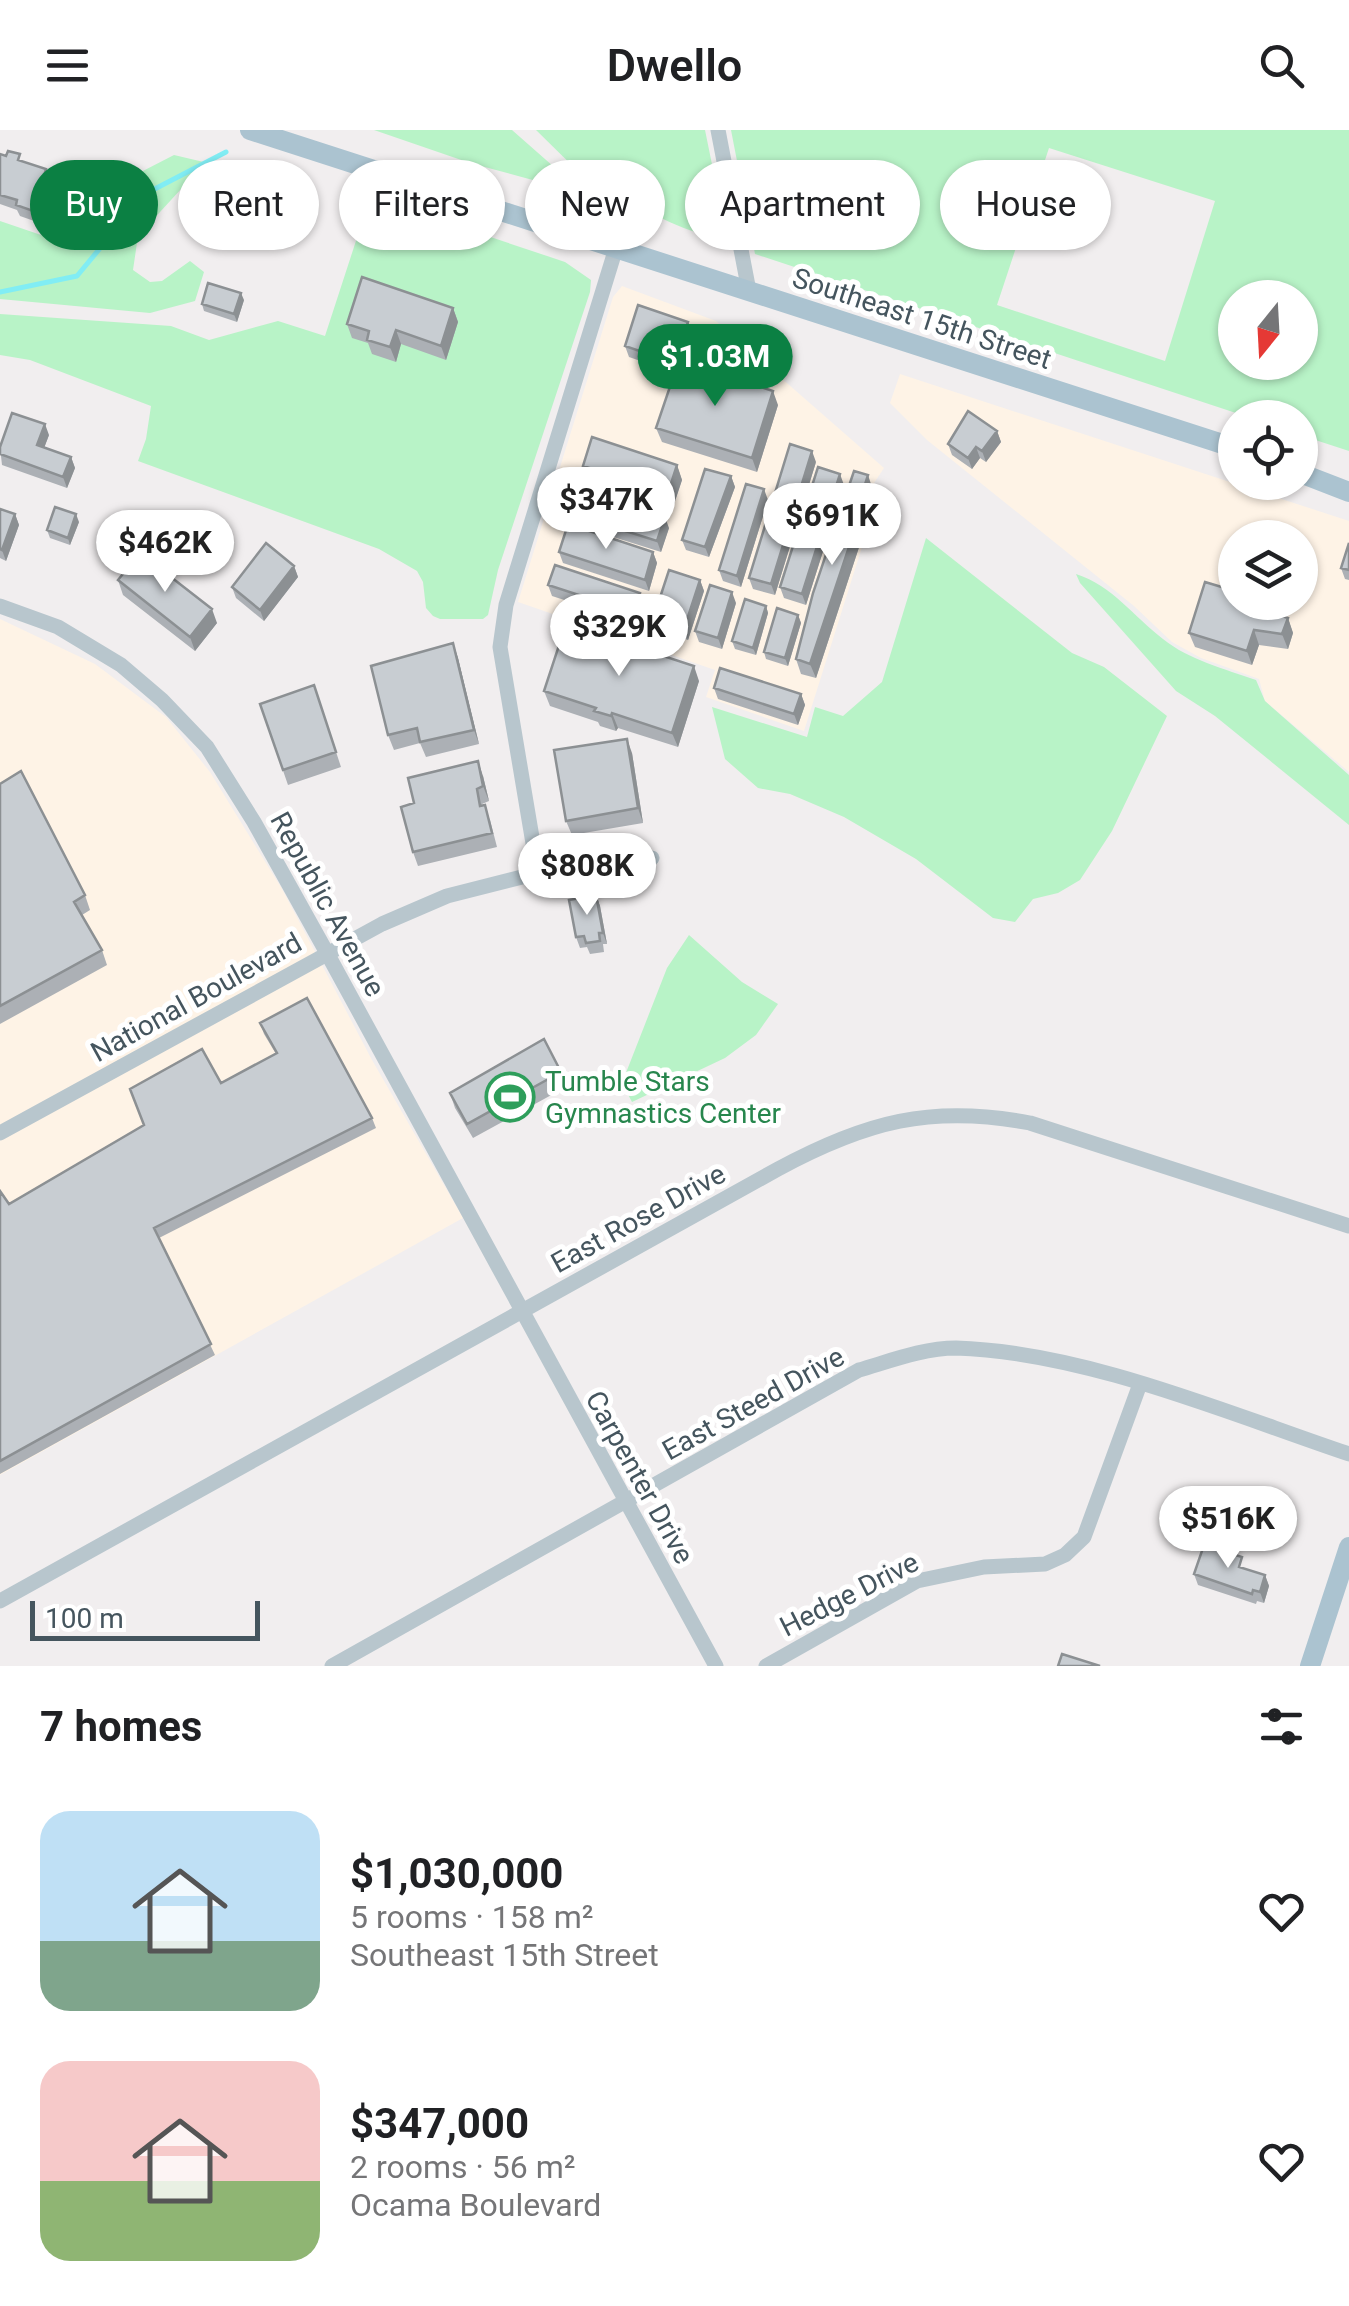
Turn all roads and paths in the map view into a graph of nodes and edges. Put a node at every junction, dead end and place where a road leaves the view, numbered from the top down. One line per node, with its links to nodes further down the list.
1 (250, 130): 3 (main road, Southeast 15th Street)
2 (718, 130): 6 (street)
3 (525, 219)
4 (615, 250): 14 (street)
5 (622, 250): 6 (main road, Southeast 15th Street)
6 (748, 291): 7 (main road, Southeast 15th Street)
7 (1218, 443)
8 (1318, 474): 10 (main road)
9 (1318, 478): 11 (main road)
10 (1349, 481)
11 (1349, 492)
12 (0, 606): 15 (street, Republic Avenue)
13 (652, 858): 14 (street, National Boulevard)
14 (538, 873): 15 (street, National Boulevard)
15 (327, 953): 16 (street, National Boulevard); 18 (street, Republic Avenue)
16 (0, 1133)
17 (1349, 1226): 18 (street, East Rose Drive)
18 (522, 1311): 21 (street, Carpenter Drive); 23 (street, East Rose Drive)
19 (1140, 1384): 20 (street, East Steed Drive); 21 (street, East Steed Drive); 26 (street, Hedge Drive)
20 (1349, 1454)
21 (626, 1503): 24 (street, East Steed Drive); 25 (street, Carpenter Drive)
22 (1349, 1547): 27 (main road)
23 (0, 1602)
24 (332, 1666)
25 (716, 1666)
26 (766, 1666)
27 (1310, 1666)

